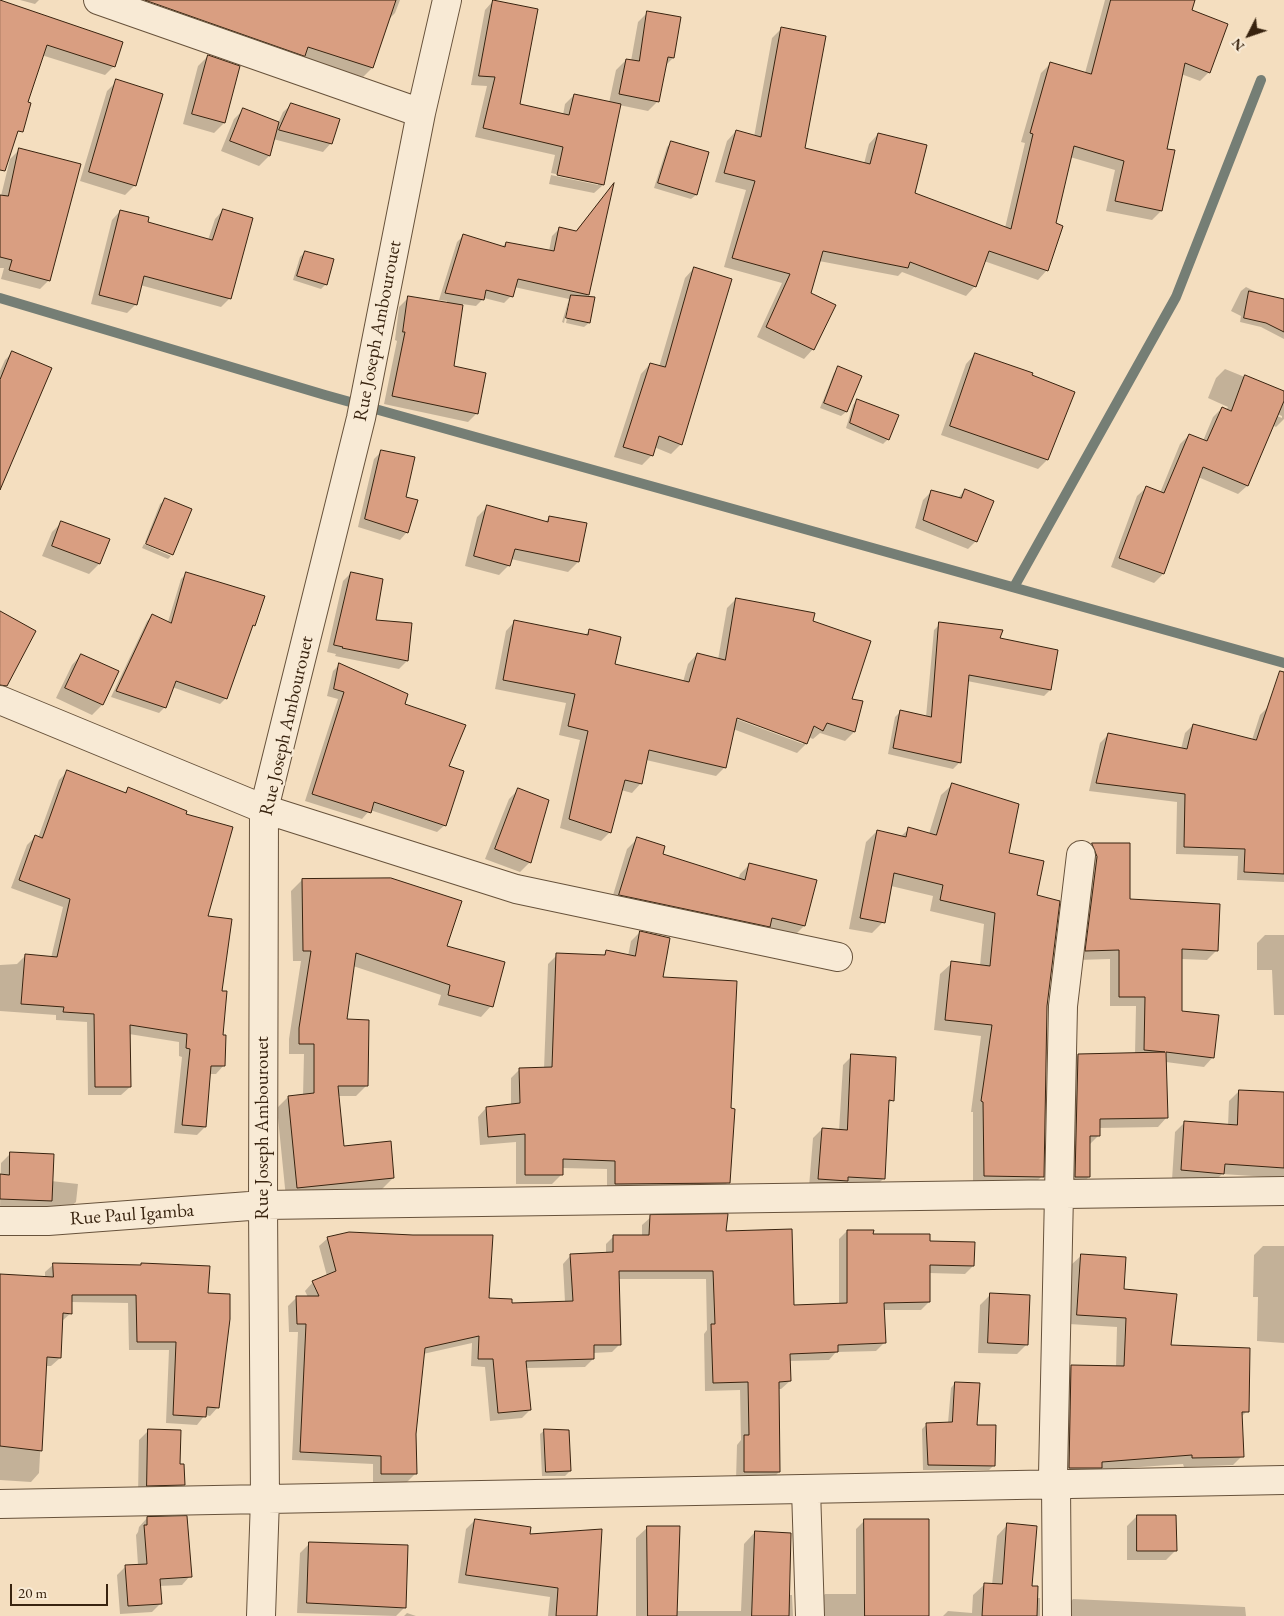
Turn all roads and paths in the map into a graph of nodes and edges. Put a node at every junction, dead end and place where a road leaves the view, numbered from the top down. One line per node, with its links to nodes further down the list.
1 (98, 0): 3 (street)
2 (447, 0): 3 (street, Rue Joseph Ambourouet)
3 (421, 113): 5 (street, Rue Joseph Ambourouet)
4 (0, 700): 5 (street)
5 (264, 809): 7 (street); 10 (street, Rue Joseph Ambourouet)
6 (1081, 855): 9 (street)
7 (838, 957)
8 (1284, 1191): 9 (street, Rue Paul Igamba)
9 (1059, 1194): 10 (street, Rue Paul Igamba); 13 (street)
10 (263, 1205): 11 (street, Rue Paul Igamba); 15 (street, Rue Joseph Ambourouet)
11 (0, 1221)
12 (1284, 1480): 13 (street)
13 (1056, 1484): 14 (street); 19 (street)
14 (806, 1489): 15 (street); 18 (street)
15 (265, 1499): 16 (street); 17 (street, Rue Joseph Ambourouet)
16 (0, 1504)
17 (260, 1616)
18 (810, 1616)
19 (1057, 1616)

